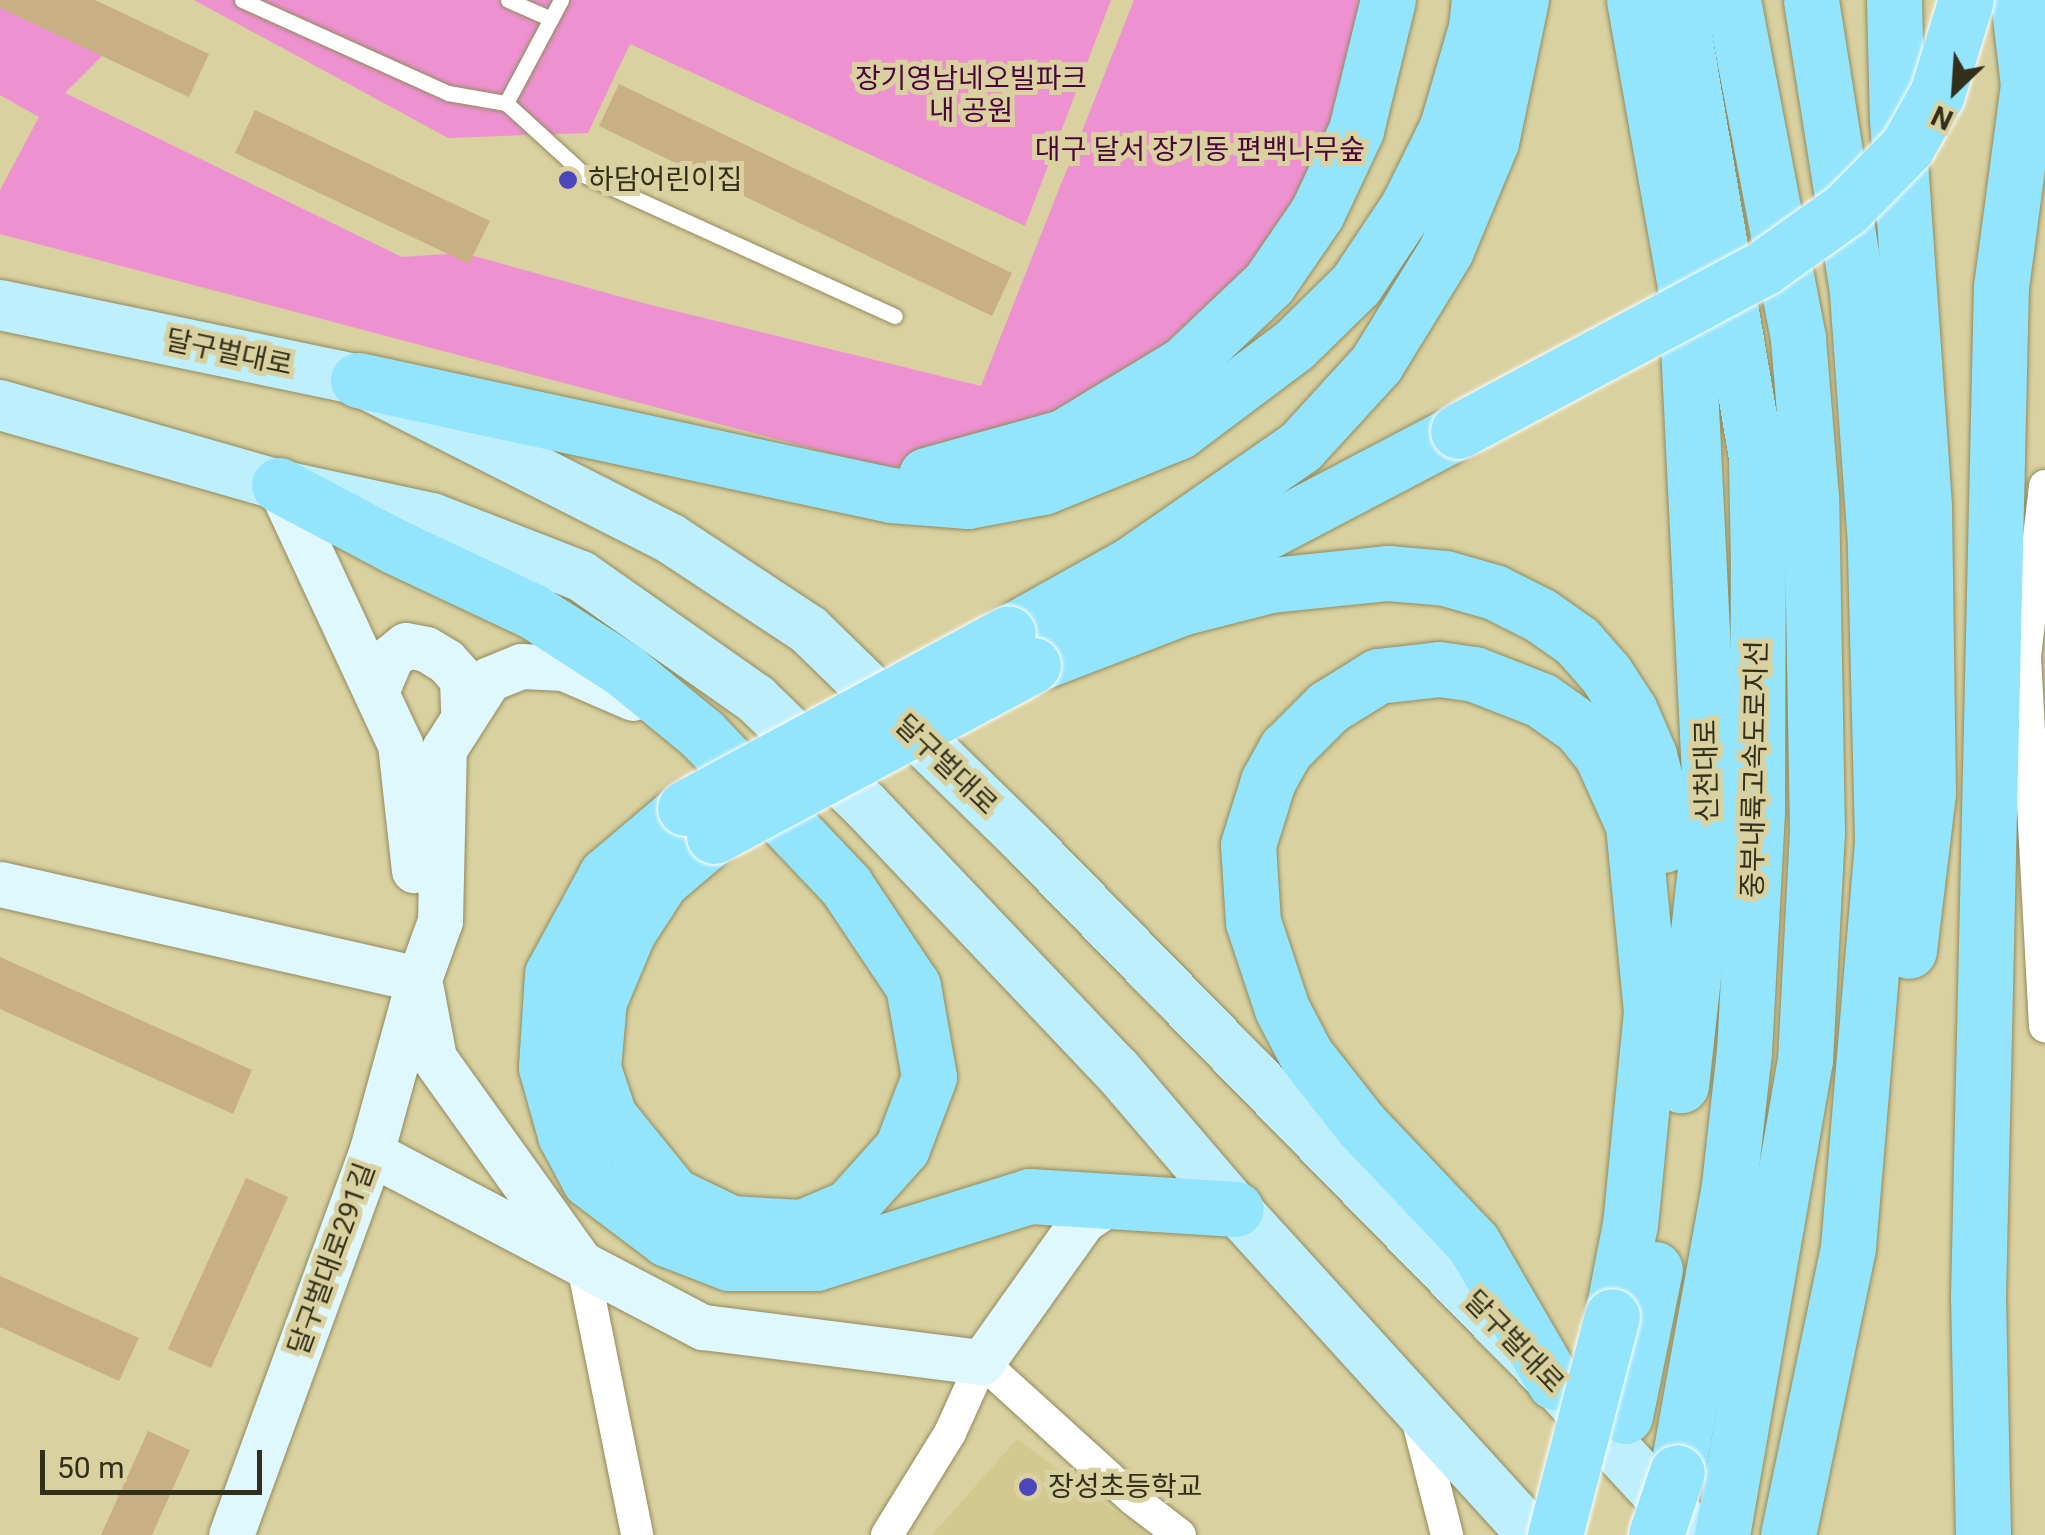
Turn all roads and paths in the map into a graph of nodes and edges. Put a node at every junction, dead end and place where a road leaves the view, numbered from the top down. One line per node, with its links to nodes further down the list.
1 (242, 0): 15 (lane)
2 (508, 0): 14 (lane)
3 (561, 0): 14 (lane)
4 (1388, 0): 20 (highway)
5 (1478, 0): 20 (highway)
6 (1522, 0): 23 (highway)
7 (1634, 0): 48 (highway, 신천대로)
8 (1678, 0): 49 (highway, 중부내륙고속도로지선, bridge)
9 (1732, 0): 40 (highway, 중부내륙고속도로지선)
10 (1811, 0): 35 (highway)
11 (1894, 0): 35 (highway)
12 (1966, 0): 23 (highway, bridge)
13 (2018, 0): 51 (highway)
14 (550, 19): 15 (lane)
15 (506, 102): 17 (lane)
16 (0, 305): 18 (main road, 달구벌대로)
17 (895, 316)
18 (358, 380): 20 (highway); 38 (main road, 달구벌대로)
19 (0, 405): 21 (main road)
20 (802, 474)
21 (279, 485): 24 (street); 26 (highway); 34 (main road)
22 (2045, 486): 31 (street)
23 (1021, 649): 27 (highway, bridge); 30 (highway)
24 (376, 692): 25 (street); 29 (street)
25 (463, 715): 26 (street); 29 (street)
26 (702, 734): 27 (highway)
27 (699, 822): 33 (highway)
28 (0, 884): 29 (street)
29 (419, 978): 32 (street, 달구벌대로291길); 36 (street)
30 (1651, 1011): 38 (highway); 47 (highway, bridge)
31 (2045, 1026)
32 (371, 1153): 36 (street); 41 (street, 달구벌대로291길)
33 (1114, 1199): 34 (highway); 37 (street)
34 (1236, 1209): 39 (main road)
35 (1848, 1247): 50 (highway)
36 (582, 1266): 37 (street); 42 (street)
37 (982, 1362): 43 (street); 44 (street)
38 (1554, 1382): 40 (main road, 달구벌대로)
39 (1414, 1405): 45 (street); 46 (main road)
40 (1715, 1531)
41 (231, 1535)
42 (637, 1535)
43 (886, 1535)
44 (1180, 1535)
45 (1446, 1535)
46 (1533, 1535)
47 (1555, 1535)
48 (1589, 1535)
49 (1656, 1535)
50 (1788, 1535)
51 (1982, 1535)

